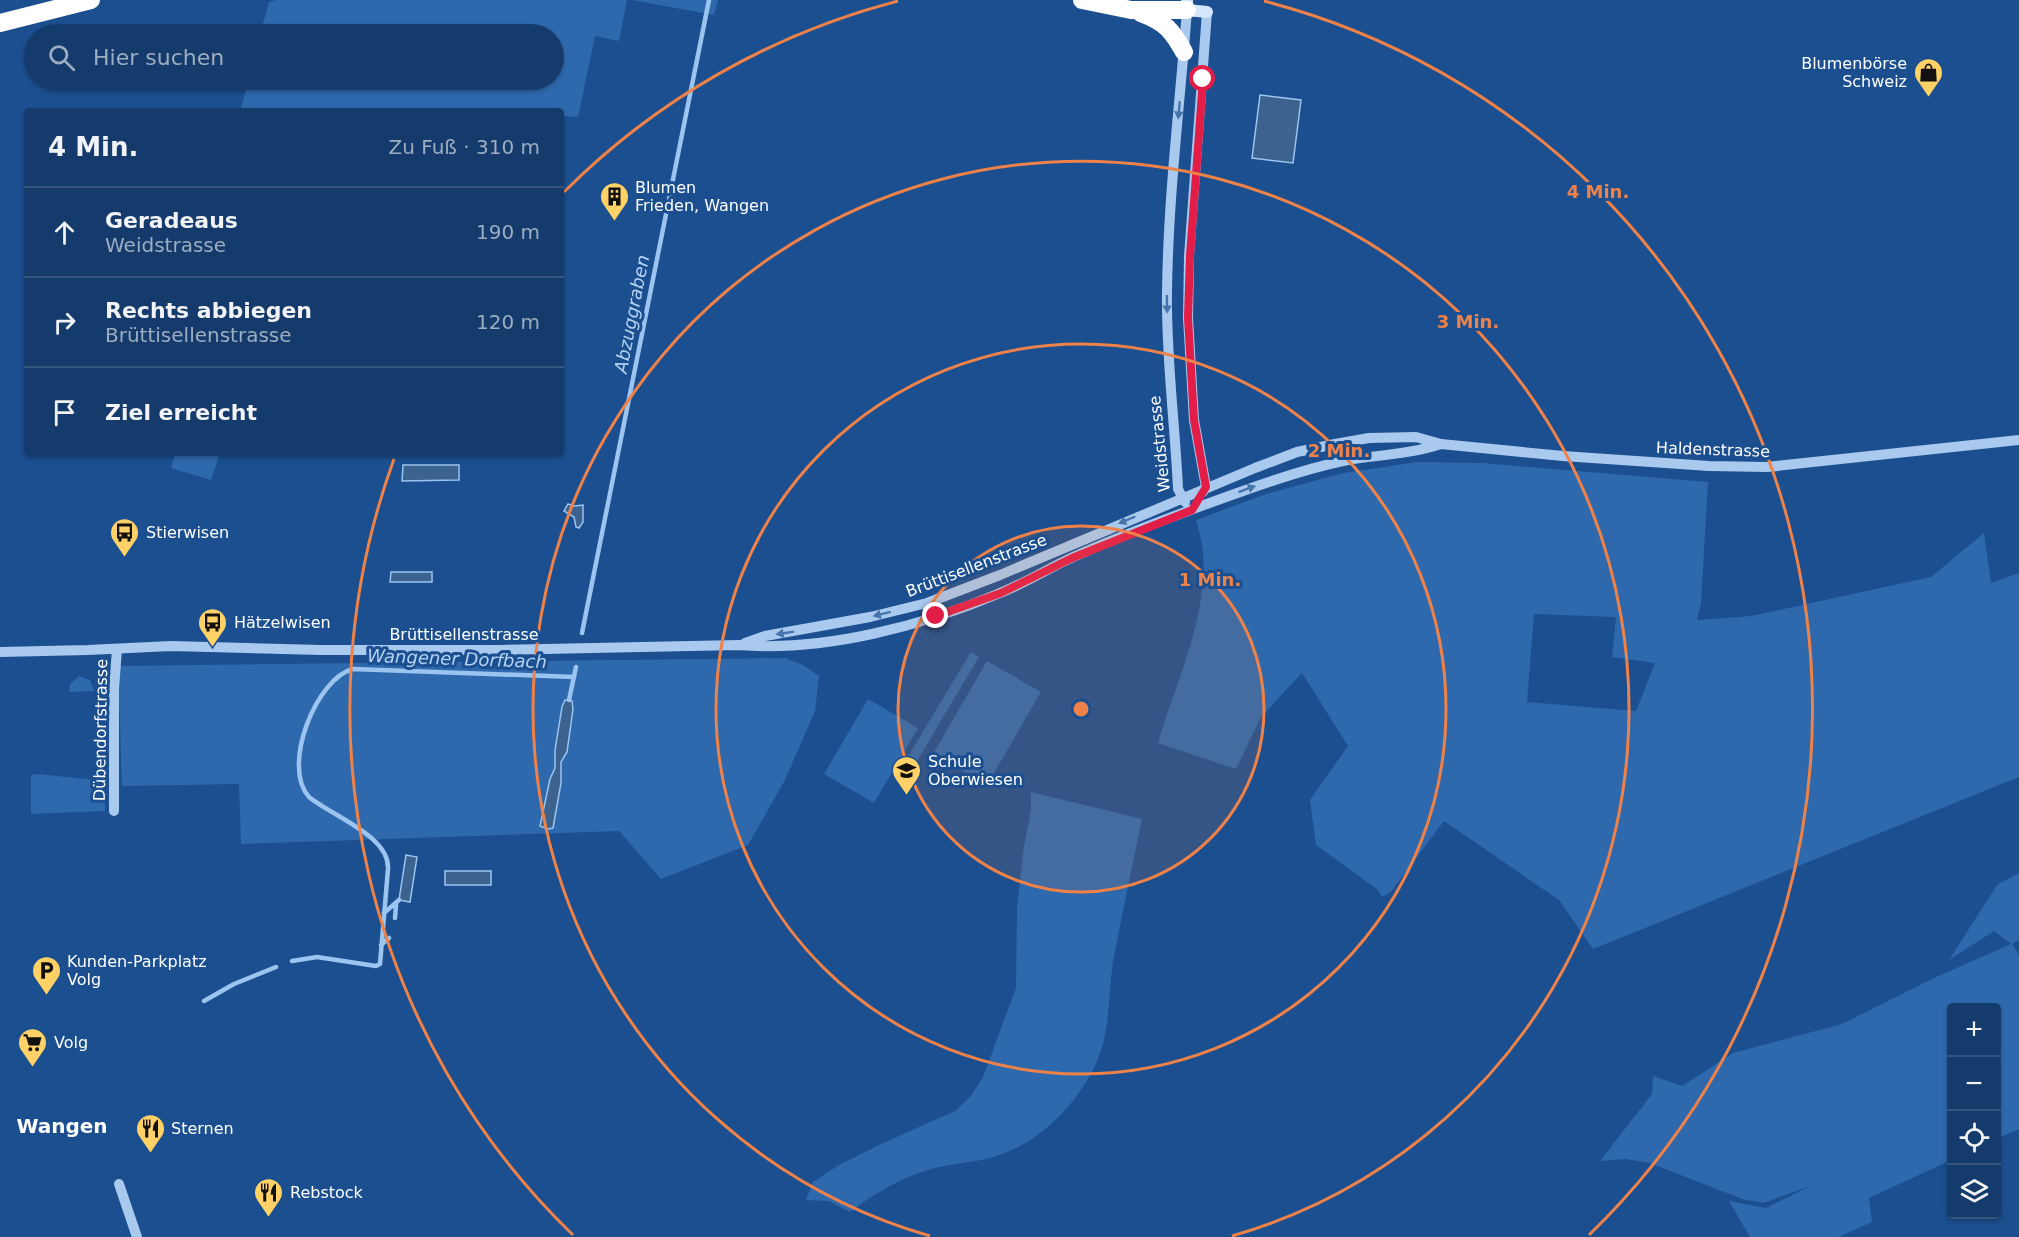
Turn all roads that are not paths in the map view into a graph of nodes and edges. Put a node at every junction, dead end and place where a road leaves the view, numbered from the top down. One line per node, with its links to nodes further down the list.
1 (91, 0): 5 (highway)
2 (1082, 0): 4 (highway)
3 (1197, 5): 4 (highway); 6 (street, Weidstrasse); 9 (street)
4 (1131, 10): 6 (highway)
5 (0, 23)
6 (1184, 52): 10 (street, Weidstrasse, one-way to 10)
7 (2019, 440): 8 (street, Haldenstrasse)
8 (1442, 444): 9 (street, Haldenstrasse); 11 (street, Haldenstrasse, one-way to 8)
9 (1206, 487): 10 (street, Haldenstrasse); 11 (street)
10 (1181, 497): 11 (street, Weidstrasse); 12 (street, Brüttisellenstrasse, one-way to 12)
11 (1192, 510): 12 (street, Brüttisellenstrasse)
12 (739, 645): 13 (street, Brüttisellenstrasse)
13 (117, 649): 14 (street, Brüttisellenstrasse); 15 (street, Dübendorfstrasse)
14 (0, 652)
15 (114, 811)
16 (119, 1184): 17 (street)
17 (137, 1237)

